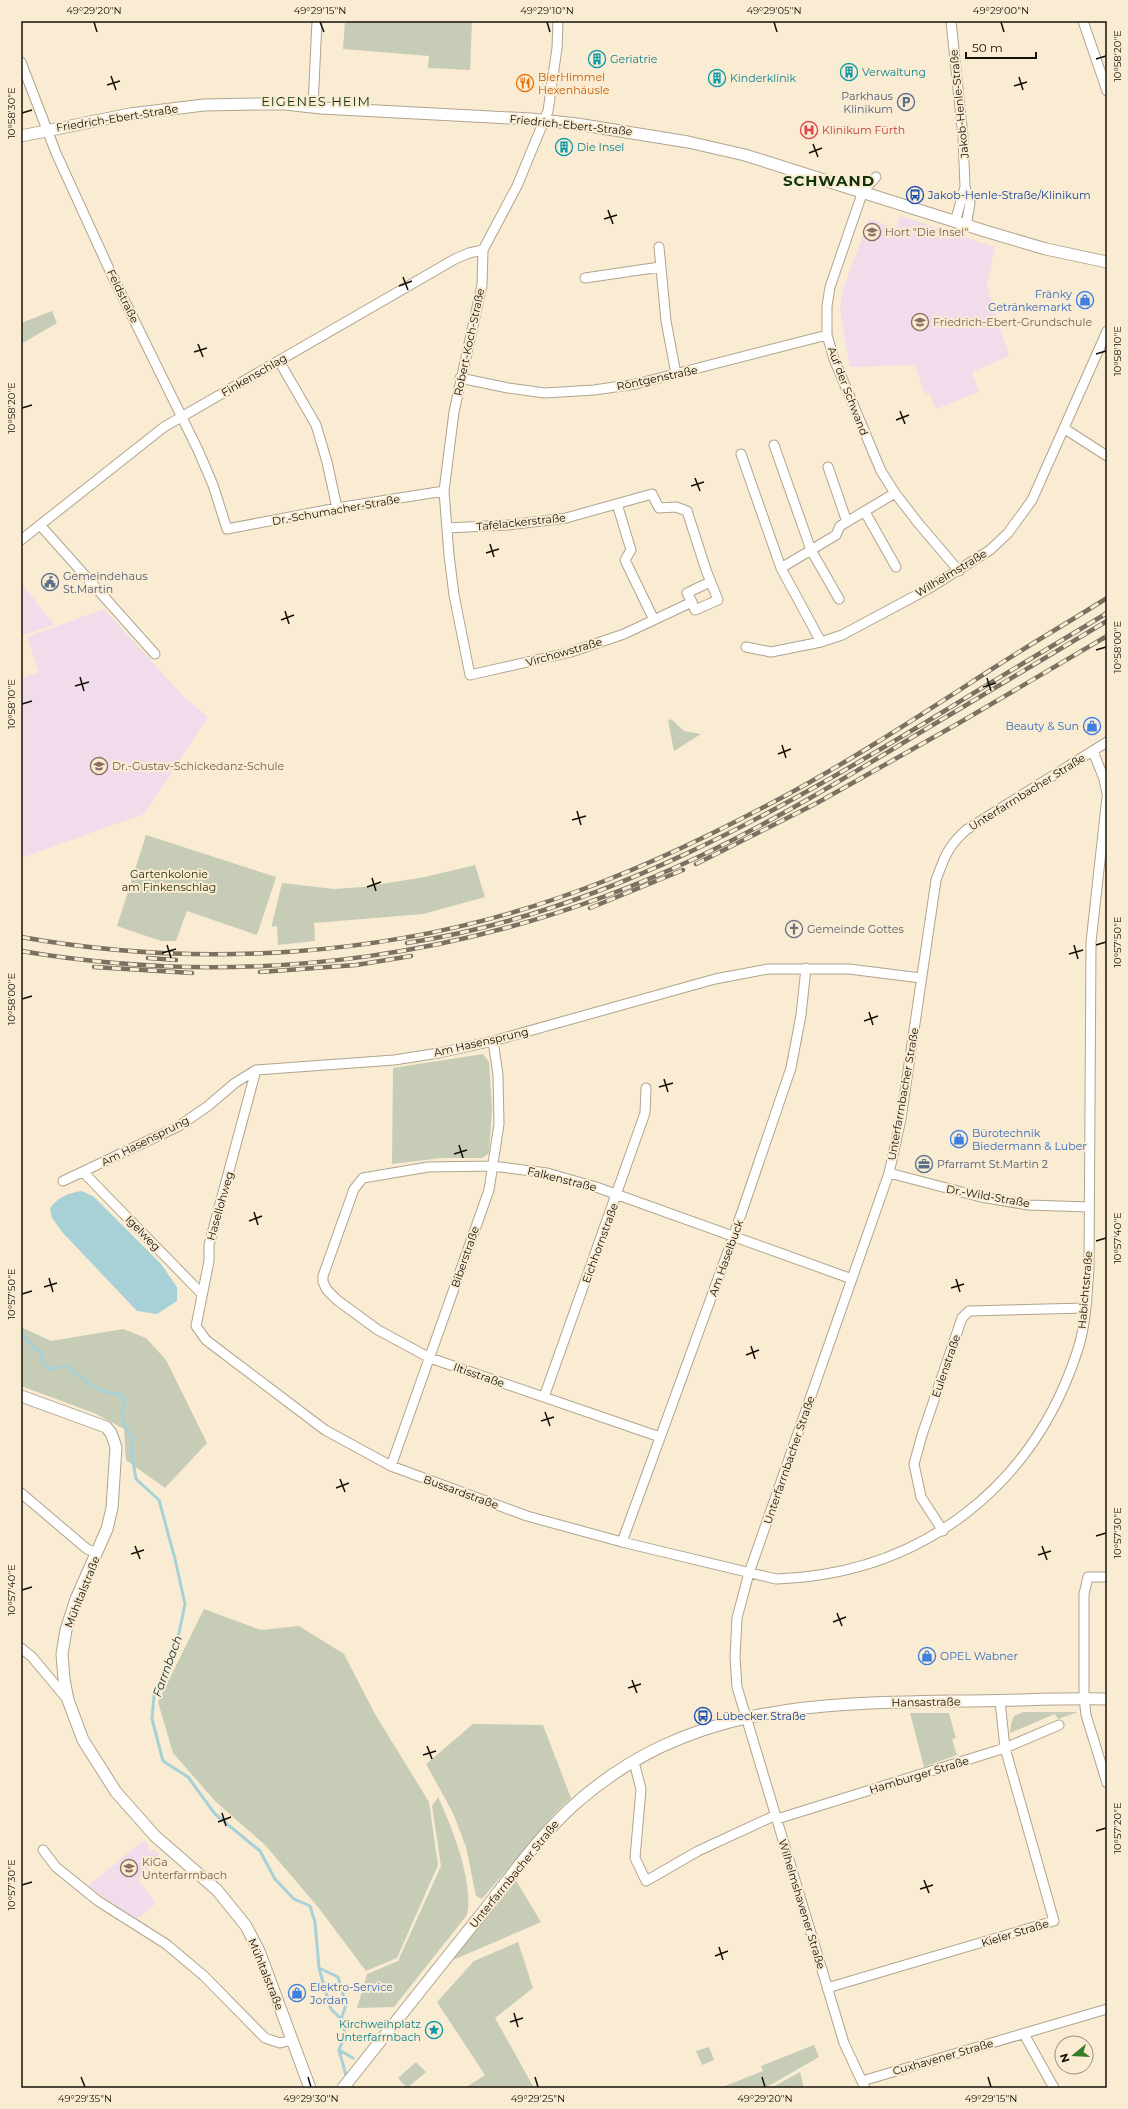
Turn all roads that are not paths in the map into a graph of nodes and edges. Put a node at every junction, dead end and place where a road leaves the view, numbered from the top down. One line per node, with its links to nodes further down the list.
1 (317, 21): 7 (street)
2 (558, 21): 8 (street, Robert-Koch-Straße)
3 (951, 21): 12 (street, Jakob-Henle-Straße)
4 (1083, 21): 6 (street)
5 (21, 62): 9 (street, Feldstraße)
6 (1107, 91)
7 (313, 106): 8 (street, Friedrich-Ebert-Straße); 9 (street, Friedrich-Ebert-Straße)
8 (544, 120): 13 (street, Friedrich-Ebert-Straße); 17 (street, Robert-Koch-Straße)
9 (46, 130): 10 (street, Friedrich-Ebert-Straße); 26 (street, Feldstraße)
10 (21, 136)
11 (876, 177): 13 (street)
12 (965, 187): 14 (street, Jakob-Henle-Straße); 15 (street, Jakob-Henle-Straße)
13 (863, 191): 14 (street, Friedrich-Ebert-Straße); 22 (street, Auf der Schwand)
14 (955, 222): 15 (street, Friedrich-Ebert-Straße)
15 (966, 226): 18 (street, Friedrich-Ebert-Straße)
16 (659, 247): 19 (street)
17 (483, 250): 23 (street, Finkenschlag); 25 (street, Robert-Koch-Straße)
18 (1107, 262)
19 (660, 266): 20 (street); 24 (street)
20 (585, 278)
21 (1107, 331): 27 (street, Wilhelmstraße)
22 (828, 335): 24 (street, Röntgenstraße); 33 (street, Auf der Schwand)
23 (279, 361): 26 (street, Finkenschlag); 35 (street)
24 (676, 374): 25 (street, Röntgenstraße)
25 (460, 378): 32 (street, Robert-Koch-Straße)
26 (181, 417): 38 (street, Finkenschlag); 40 (street, Feldstraße)
27 (1064, 428): 30 (street); 45 (street, Wilhelmstraße)
28 (774, 445): 42 (street)
29 (741, 454): 44 (street)
30 (1107, 456)
31 (828, 467): 37 (street)
32 (444, 491): 35 (street, Dr.-Schumacher-Straße); 39 (street, Robert-Koch-Straße)
33 (895, 493): 36 (street); 45 (street, Auf der Schwand)
34 (617, 504): 39 (street, Tafelackerstraße); 46 (street, Tafelackerstraße); 49 (street)
35 (337, 508): 40 (street, Dr.-Schumacher-Straße)
36 (865, 512): 37 (street); 43 (street)
37 (847, 522): 42 (street)
38 (40, 525): 41 (street, Finkenschlag); 52 (street)
39 (447, 528): 53 (street, Robert-Koch-Straße)
40 (227, 529)
41 (21, 540)
42 (811, 550): 44 (street); 47 (street)
43 (896, 567)
44 (781, 568): 50 (street)
45 (959, 571): 50 (street, Wilhelmstraße)
46 (710, 582): 48 (street); 48 (street)
47 (839, 599)
48 (692, 602): 49 (street, Virchowstraße)
49 (654, 620): 53 (street, Virchowstraße)
50 (821, 642): 51 (street, Wilhelmstraße)
51 (746, 647)
52 (155, 654)
53 (470, 675)
54 (1107, 742): 55 (street, Unterfarrnbacher Straße)
55 (1093, 751): 56 (street); 59 (street, Unterfarrnbacher Straße)
56 (1107, 794)
57 (1107, 797): 68 (street, Habichtstraße)
58 (806, 968): 59 (street, Am Hasensprung); 60 (street, Am Hasensprung); 69 (street, Am Haselbuck)
59 (921, 978): 65 (street, Unterfarrnbacher Straße)
60 (493, 1041): 61 (street, Am Hasensprung); 63 (street, Biberstraße)
61 (256, 1070): 64 (street, Am Hasensprung); 72 (street, Hasellohweg)
62 (646, 1088): 67 (street, Eichhornstraße)
63 (493, 1166): 67 (street, Falkenstraße); 70 (street, Falkenstraße); 75 (street, Biberstraße)
64 (83, 1172): 66 (street, Am Hasensprung); 72 (street, Igelweg)
65 (889, 1174): 68 (street, Dr.-Wild-Straße); 71 (street, Unterfarrnbacher Straße)
66 (63, 1181)
67 (617, 1195): 69 (street, Falkenstraße); 77 (street, Eichhornstraße)
68 (1090, 1207): 73 (street, Habichtstraße)
69 (734, 1235): 71 (street, Falkenstraße); 78 (street, Am Haselbuck)
70 (323, 1276): 75 (street, Iltisstraße)
71 (852, 1279): 84 (street, Unterfarrnbacher Straße)
72 (202, 1294): 74 (street, Hasellohweg)
73 (1085, 1308): 81 (street, Habichtstraße); 81 (street, Eulenstraße)
74 (206, 1340): 79 (street, Bussardstraße)
75 (430, 1358): 77 (street, Iltisstraße); 79 (street, Biberstraße)
76 (21, 1396): 83 (street, Mühltalstraße)
77 (544, 1397): 78 (street, Iltisstraße)
78 (660, 1437): 82 (street, Am Haselbuck)
79 (391, 1466): 82 (street, Bussardstraße)
80 (21, 1493): 83 (street)
81 (943, 1531): 84 (street, Habichtstraße)
82 (622, 1542): 84 (street, Bussardstraße)
83 (97, 1553): 89 (street, Mühltalstraße)
84 (749, 1573): 91 (street, Unterfarrnbacher Straße)
85 (1107, 1576): 87 (street)
86 (21, 1648): 89 (street)
87 (1084, 1698): 88 (street, Hansastraße); 90 (street, Hansastraße); 95 (street)
88 (1107, 1699)
89 (68, 1700): 101 (street, Mühltalstraße)
90 (1000, 1701): 91 (street, Hansastraße); 93 (street, Kieler Straße)
91 (745, 1717): 94 (street, Unterfarrnbacher Straße); 96 (street, Wilhelmshavener Straße)
92 (1059, 1725): 93 (street, Hamburger Straße)
93 (1005, 1748): 96 (street, Hamburger Straße); 98 (street, Kieler Straße)
94 (634, 1762): 96 (street, Hamburger Straße); 104 (street, Unterfarrnbacher Straße)
95 (1107, 1783)
96 (776, 1817): 98 (street, Wilhelmshavener Straße)
97 (43, 1850): 101 (street)
98 (827, 1988): 102 (street, Wilhelmshavener Straße)
99 (1107, 2009): 100 (street, Cuxhavener Straße)
100 (1024, 2034): 102 (street, Cuxhavener Straße); 105 (street)
101 (292, 2040): 103 (street, Mühltalstraße)
102 (864, 2085)
103 (310, 2088)
104 (343, 2088)
105 (1054, 2088)

